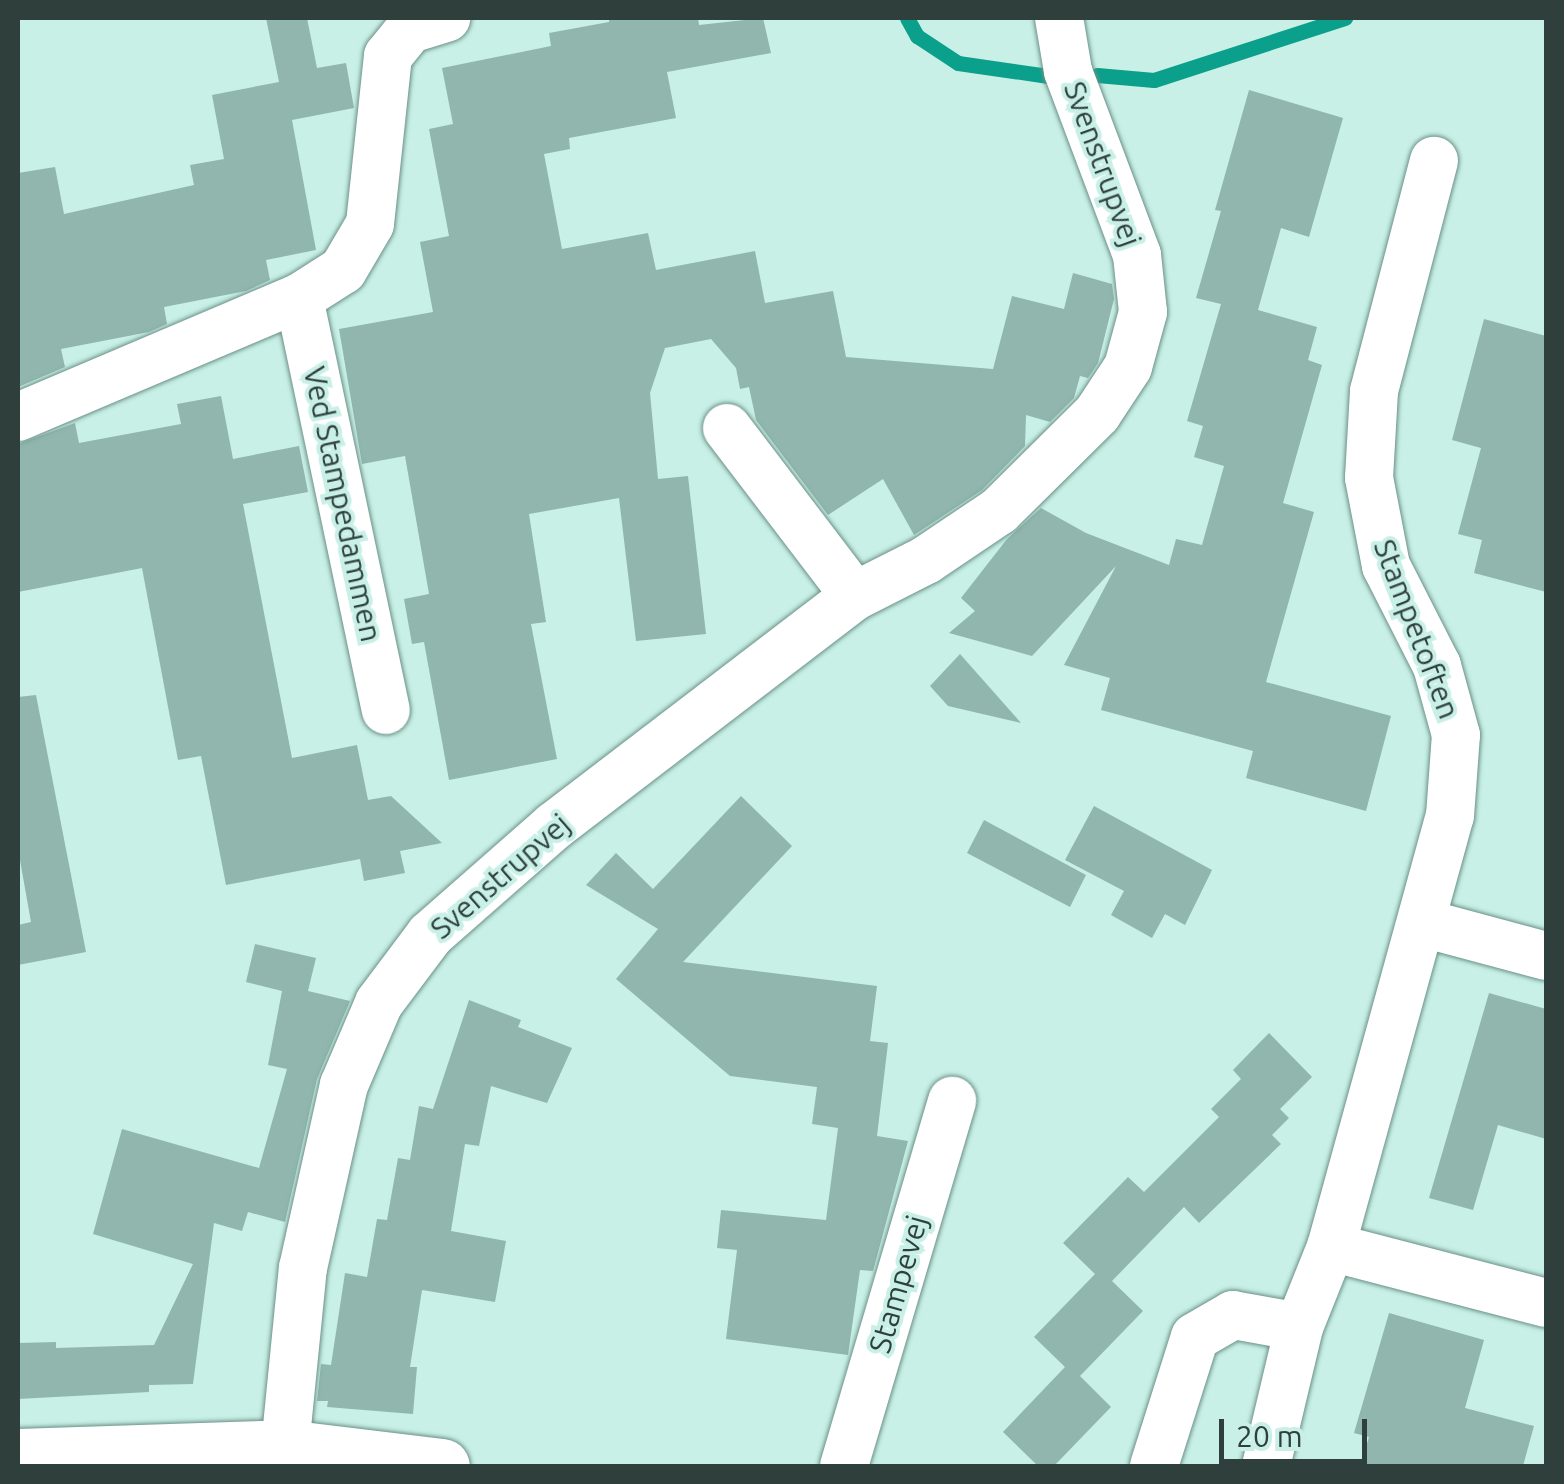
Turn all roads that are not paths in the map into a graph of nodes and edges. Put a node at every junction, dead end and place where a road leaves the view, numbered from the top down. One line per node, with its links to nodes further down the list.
1 (446, 18): 4 (street)
2 (1059, 18): 7 (street, Svenstrupvej)
3 (1434, 161): 9 (street, Stampetoften)
4 (299, 298): 5 (street); 8 (street, Ved Stampedammen)
5 (18, 417)
6 (727, 428): 7 (street)
7 (855, 596): 15 (street, Svenstrupvej)
8 (386, 710)
9 (1424, 923): 10 (street); 12 (street, Stampetoften)
10 (1546, 956)
11 (952, 1100): 18 (street, Stampevej)
12 (1331, 1247): 13 (street); 14 (street, Stampetoften)
13 (1546, 1303)
14 (1298, 1327): 19 (street); 20 (street, Stampetoften)
15 (285, 1448): 16 (street); 17 (street)
16 (18, 1456)
17 (442, 1466)
18 (844, 1466)
19 (1154, 1466)
20 (1266, 1466)

